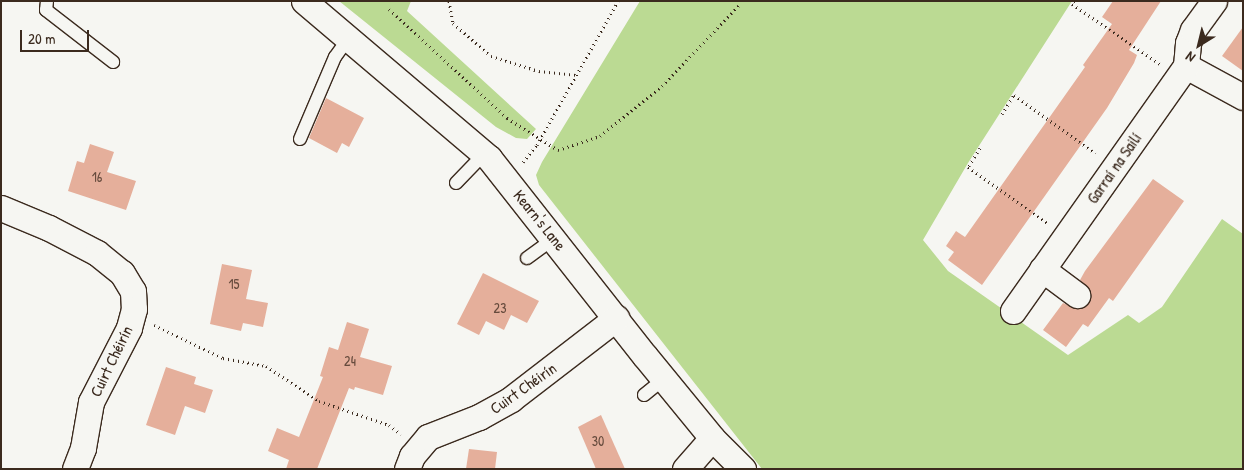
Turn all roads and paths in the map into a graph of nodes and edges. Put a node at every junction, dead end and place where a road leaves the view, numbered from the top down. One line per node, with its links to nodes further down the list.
1 (47, 1): 10 (lane)
2 (304, 1): 9 (street, Kearn's Lane)
3 (449, 1): 12 (path)
4 (618, 1): 12 (path)
5 (1074, 1): 11 (path)
6 (1214, 1): 11 (street, Garraí na Sailí)
7 (740, 4): 16 (path)
8 (389, 9): 16 (path)
9 (349, 38): 15 (lane); 18 (street, Kearn's Lane)
10 (113, 62)
11 (1182, 71): 13 (street); 19 (street, Garraí na Sailí)
12 (576, 75): 16 (path)
13 (1243, 97)
14 (1002, 114): 19 (path)
15 (300, 139)
16 (539, 141): 20 (path)
17 (980, 148): 23 (path)
18 (485, 153): 20 (street, Kearn's Lane); 21 (lane)
19 (1114, 167): 23 (street, Garraí na Sailí)
20 (508, 180): 24 (street, Kearn's Lane)
21 (456, 183)
22 (1, 208): 29 (street, Cuirt Chéirín)
23 (1065, 236): 26 (street, Garraí na Sailí)
24 (555, 238): 25 (lane); 30 (street, Kearn's Lane)
25 (528, 258)
26 (1042, 269): 27 (street); 28 (street, Garraí na Sailí)
27 (1078, 295)
28 (1012, 311)
29 (132, 317): 34 (path); 35 (street, Cuirt Chéirín)
30 (616, 318): 31 (street, Kearn's Lane); 34 (street, Cuirt Chéirín)
31 (664, 379): 32 (lane); 33 (street, Kearn's Lane)
32 (644, 395)
33 (712, 438): 37 (street); 38 (street, Kearn's Lane)
34 (419, 446): 36 (street, Cuirt Chéirín)
35 (75, 469)
36 (406, 469)
37 (685, 469)
38 (744, 469)

